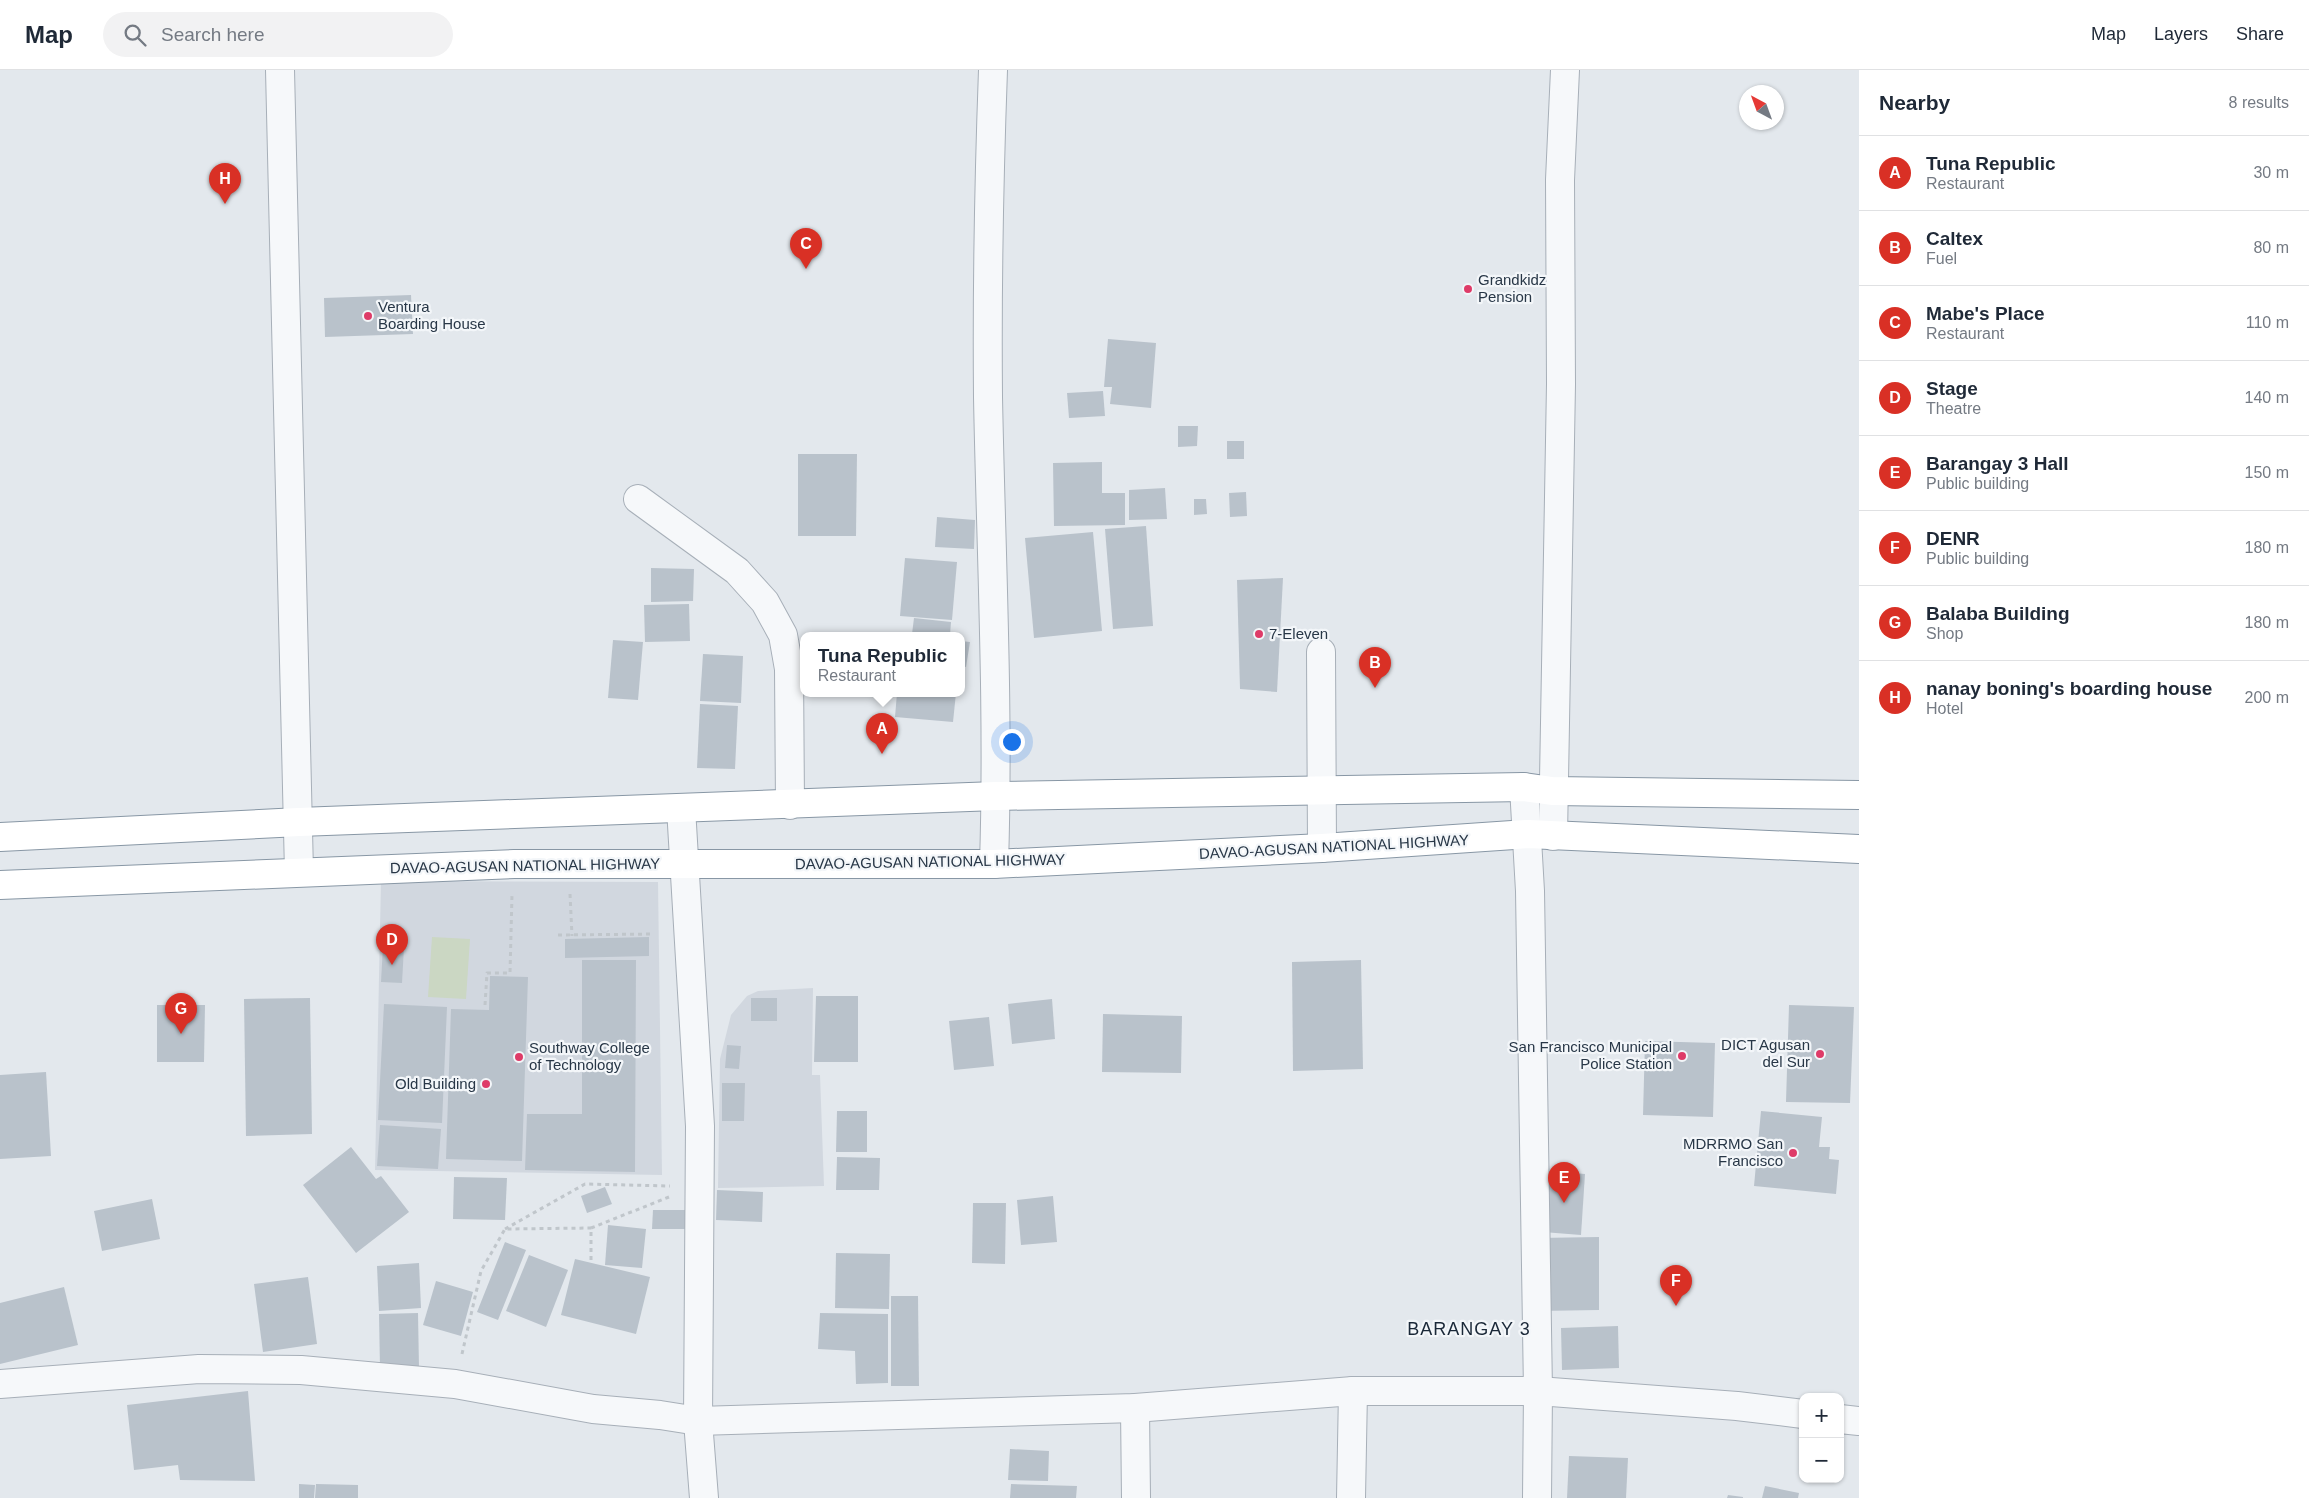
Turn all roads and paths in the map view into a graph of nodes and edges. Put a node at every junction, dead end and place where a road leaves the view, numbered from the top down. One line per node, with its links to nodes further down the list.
1 (280, 70): 13 (street)
2 (993, 70): 10 (street)
3 (1565, 70): 8 (street)
4 (638, 498): 11 (street)
5 (1322, 652): 7 (street)
6 (1524, 787): 7 (highway); 8 (highway); 14 (street)
7 (1322, 791): 10 (highway); 16 (street)
8 (1552, 791): 9 (highway); 14 (street)
9 (1859, 794)
10 (996, 796): 11 (highway); 20 (street)
11 (790, 805): 12 (highway)
12 (681, 808): 13 (highway); 18 (street)
13 (299, 822): 15 (highway); 22 (street)
14 (1540, 835): 16 (highway, DAVAO-AGUSAN NATIONAL HIGHWAY); 17 (highway, DAVAO-AGUSAN NATIONAL HIGHWAY); 35 (street)
15 (0, 837)
16 (1322, 848): 20 (highway, DAVAO-AGUSAN NATIONAL HIGHWAY)
17 (1859, 849)
18 (684, 863): 20 (highway, DAVAO-AGUSAN NATIONAL HIGHWAY); 21 (highway, DAVAO-AGUSAN NATIONAL HIGHWAY); 28 (street)
19 (514, 864): 21 (highway, DAVAO-AGUSAN NATIONAL HIGHWAY); 22 (highway, DAVAO-AGUSAN NATIONAL HIGHWAY); 27 (path)
20 (994, 864)
21 (569, 865): 26 (path)
22 (299, 872): 23 (highway, DAVAO-AGUSAN NATIONAL HIGHWAY)
23 (0, 885)
24 (654, 934): 26 (path)
25 (558, 935): 26 (path)
26 (572, 936)
27 (485, 1005)
28 (698, 1186): 29 (path); 30 (path); 39 (street)
29 (591, 1228): 30 (path); 31 (path)
30 (505, 1229): 33 (path)
31 (591, 1260)
32 (0, 1384): 33 (street)
33 (455, 1384): 39 (street)
34 (1353, 1391): 35 (street); 36 (street); 43 (street)
35 (1538, 1391): 37 (street); 44 (street)
36 (1135, 1408): 39 (street); 42 (street)
37 (1799, 1414)
38 (1844, 1419): 40 (street)
39 (698, 1421): 41 (street)
40 (1859, 1421)
41 (704, 1498)
42 (1136, 1498)
43 (1351, 1498)
44 (1537, 1498)

